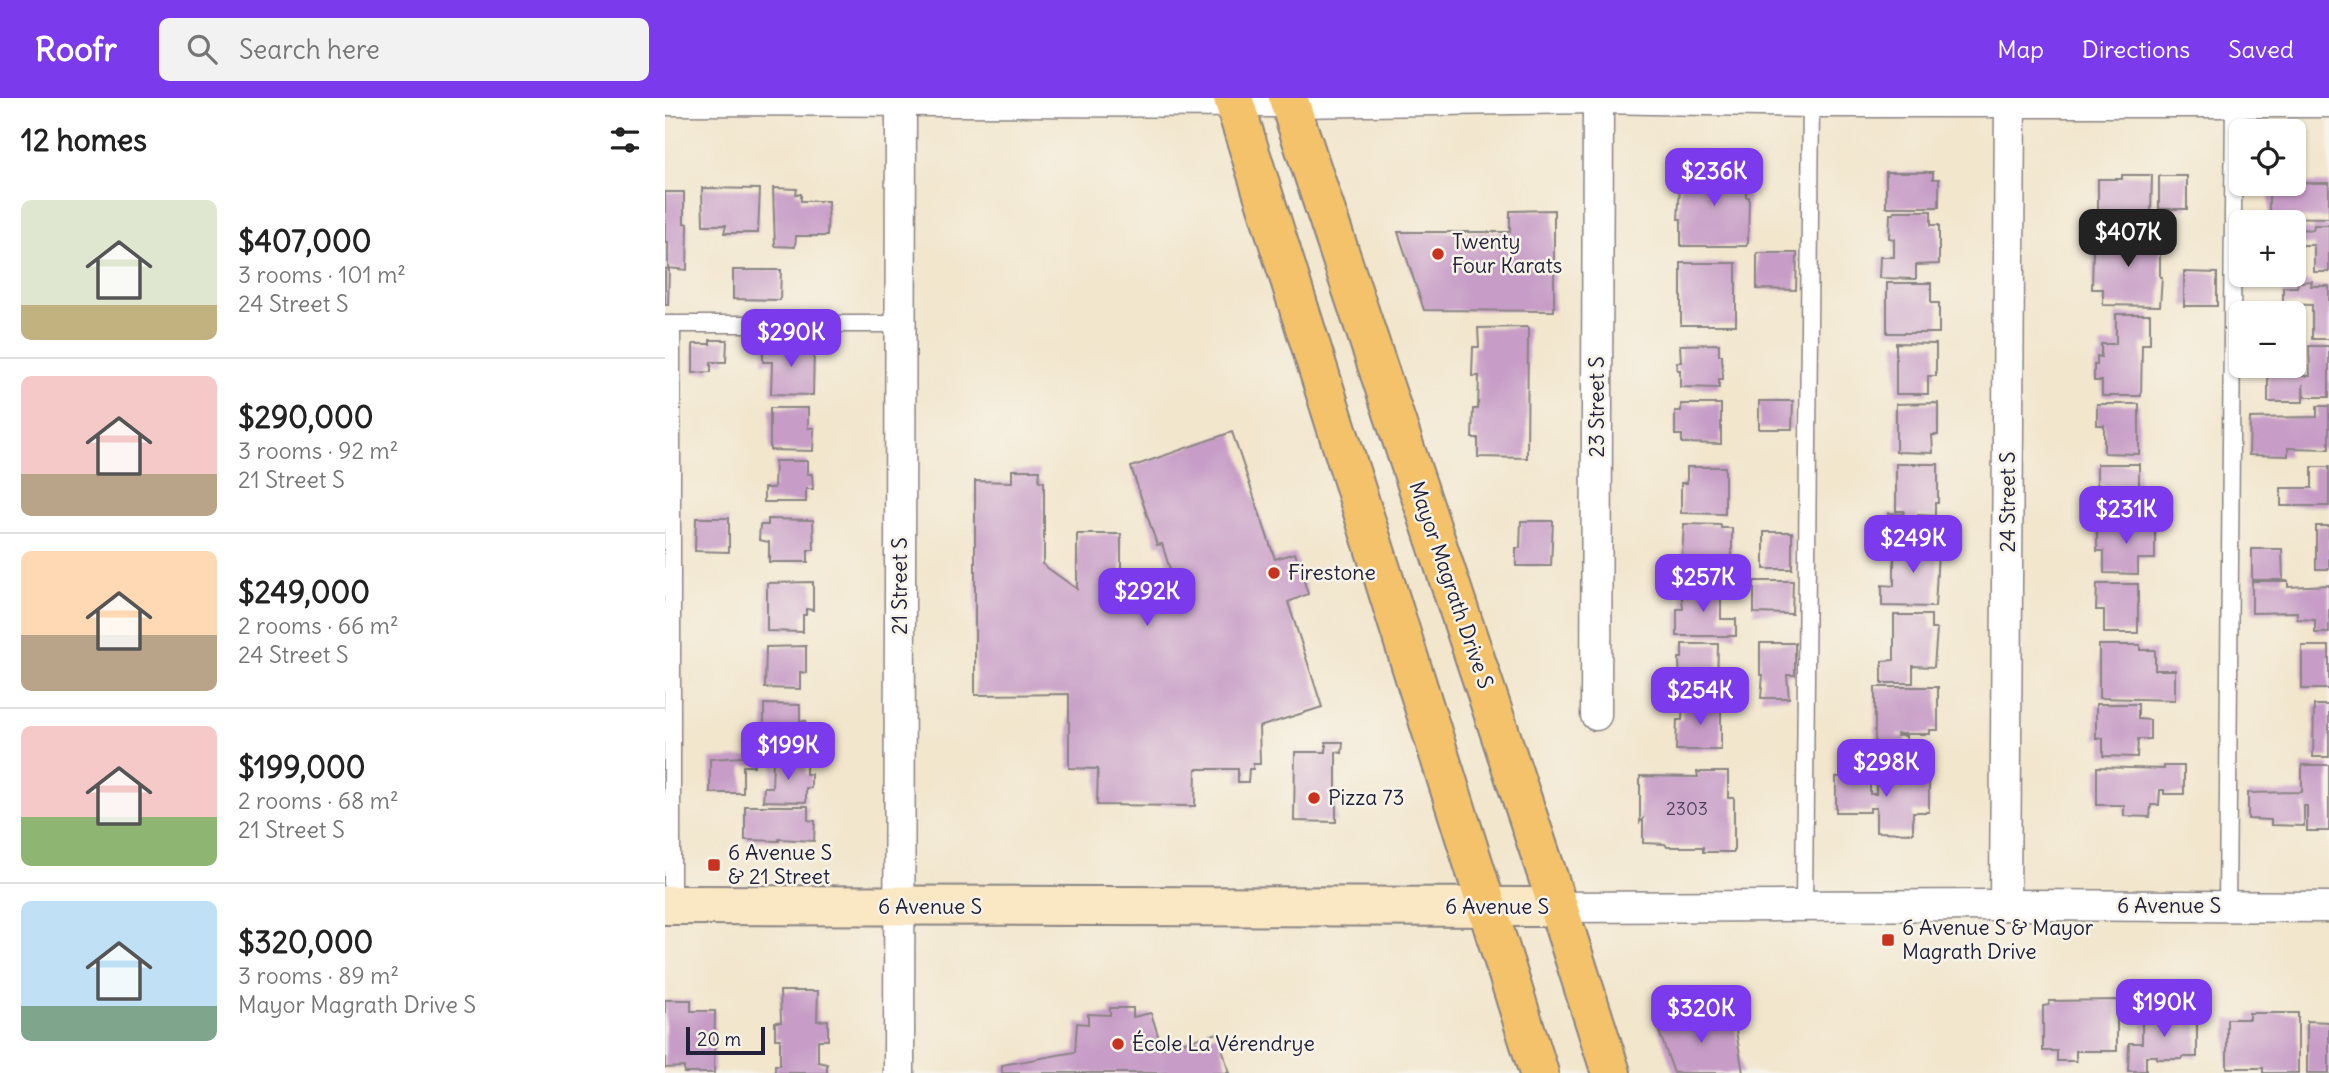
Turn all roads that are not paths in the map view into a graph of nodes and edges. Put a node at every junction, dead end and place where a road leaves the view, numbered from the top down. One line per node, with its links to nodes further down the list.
1 (1598, 98): 6 (street); 7 (street); 13 (street, 23 Street S)
2 (901, 99): 3 (street); 4 (street); 12 (street, 21 Street S)
3 (1126, 99): 5 (street)
4 (665, 100)
5 (1234, 100): 6 (street); 21 (main road)
6 (1288, 100): 19 (main road, Mayor Magrath Drive S)
7 (1811, 100): 8 (street); 17 (lane)
8 (2010, 100): 9 (street); 15 (street, 24 Street S)
9 (2234, 100): 10 (street); 18 (lane)
10 (2329, 102)
11 (669, 324): 12 (lane); 14 (lane)
12 (900, 324): 16 (street, 21 Street S)
13 (1596, 715)
14 (669, 905): 16 (main road, 6 Avenue S)
15 (2005, 905): 17 (street, 6 Avenue S); 18 (street, 6 Avenue S)
16 (899, 906): 21 (main road, 6 Avenue S); 22 (street, 21 Street S)
17 (1804, 906): 19 (street, 6 Avenue S)
18 (2227, 906): 20 (street, 6 Avenue S)
19 (1558, 907): 21 (main road, 6 Avenue S); 24 (main road, Mayor Magrath Drive S)
20 (2329, 907)
21 (1487, 908): 23 (main road)
22 (899, 1073)
23 (1539, 1073)
24 (1611, 1073)

